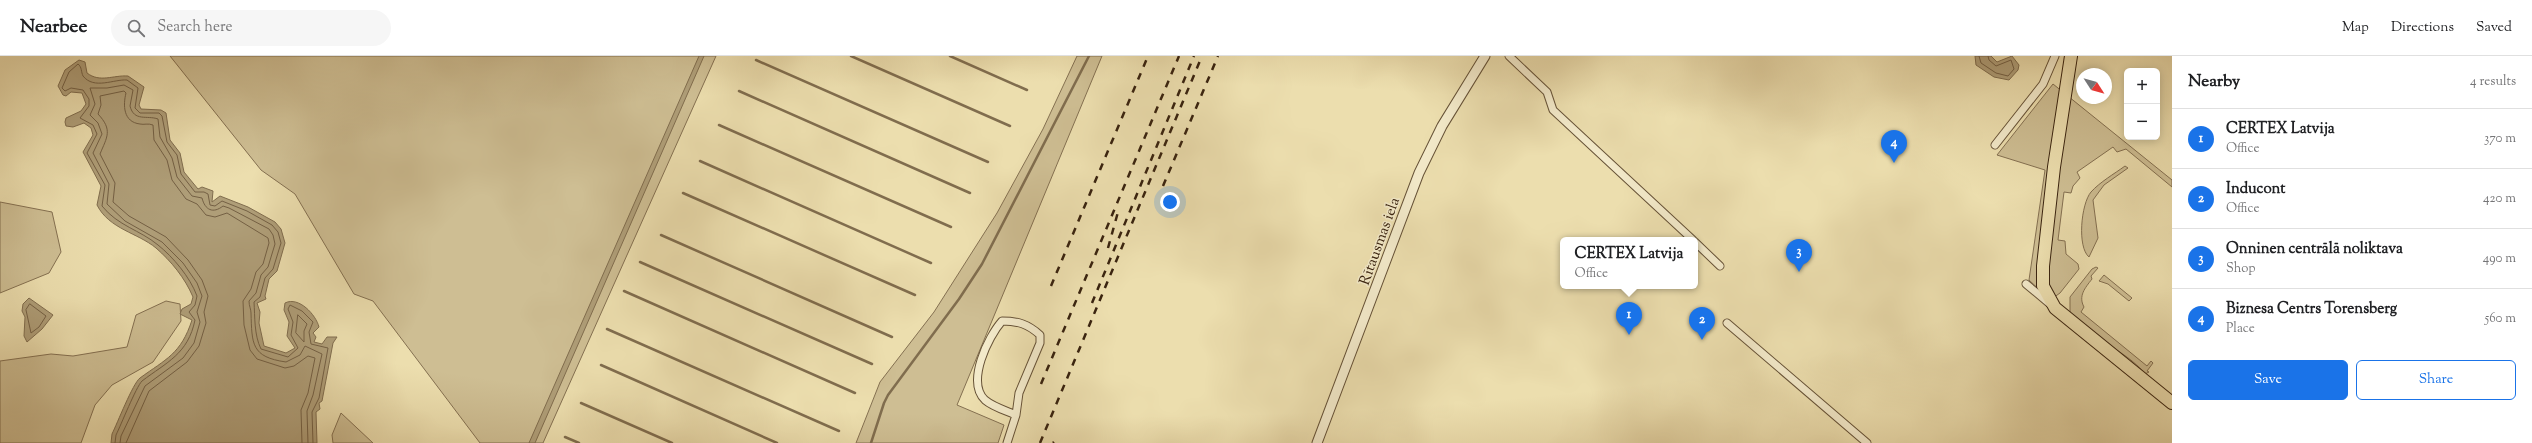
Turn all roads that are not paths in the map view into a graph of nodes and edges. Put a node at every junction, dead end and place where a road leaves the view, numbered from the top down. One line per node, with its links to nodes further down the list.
1 (1485, 56): 15 (street, Rītausmas iela)
2 (1508, 56): 6 (street)
3 (2054, 56): 5 (street)
4 (2071, 56): 10 (highway)
5 (1995, 145)
6 (1690, 237)
7 (1698, 245): 8 (street)
8 (1720, 266)
9 (2026, 284): 10 (street)
10 (2055, 308): 12 (highway)
11 (1727, 323): 16 (street)
12 (2172, 403)
13 (1016, 415): 13 (street); 14 (street)
14 (1007, 443)
15 (1317, 443)
16 (1867, 443)

